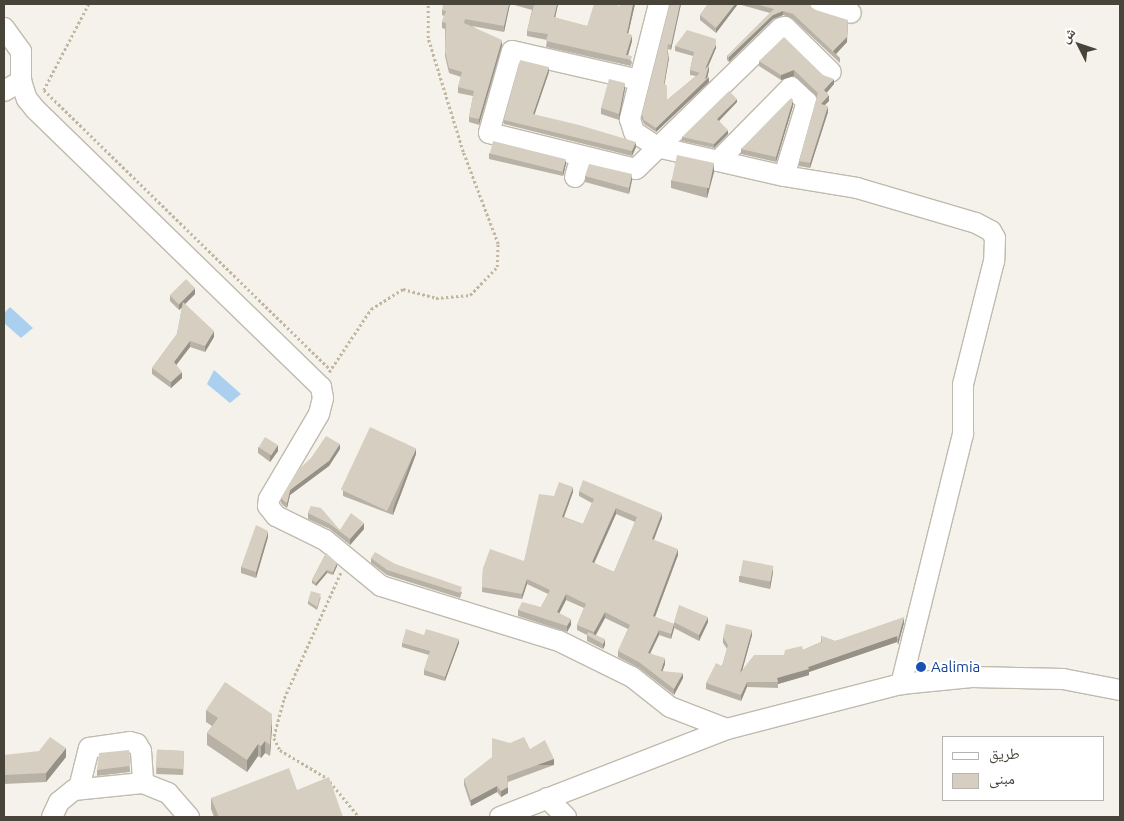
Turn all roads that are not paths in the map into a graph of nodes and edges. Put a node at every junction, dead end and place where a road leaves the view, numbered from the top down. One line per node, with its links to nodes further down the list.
1 (659, 4): 6 (street)
2 (820, 4): 3 (street)
3 (851, 13)
4 (4, 28): 7 (street)
5 (832, 72): 8 (street)
6 (639, 80): 8 (street); 9 (street)
7 (12, 86): 15 (street)
8 (658, 147): 9 (street); 10 (street)
9 (581, 156): 12 (street)
10 (718, 160): 11 (street); 11 (street)
11 (784, 176): 13 (street)
12 (575, 177)
13 (901, 684): 14 (street); 15 (street)
14 (1120, 690)
15 (727, 730): 18 (street)
16 (143, 783): 17 (street); 17 (street); 20 (street)
17 (79, 788): 19 (street)
18 (547, 798): 21 (street); 22 (street)
19 (52, 817)
20 (190, 817)
21 (500, 817)
22 (566, 817)

